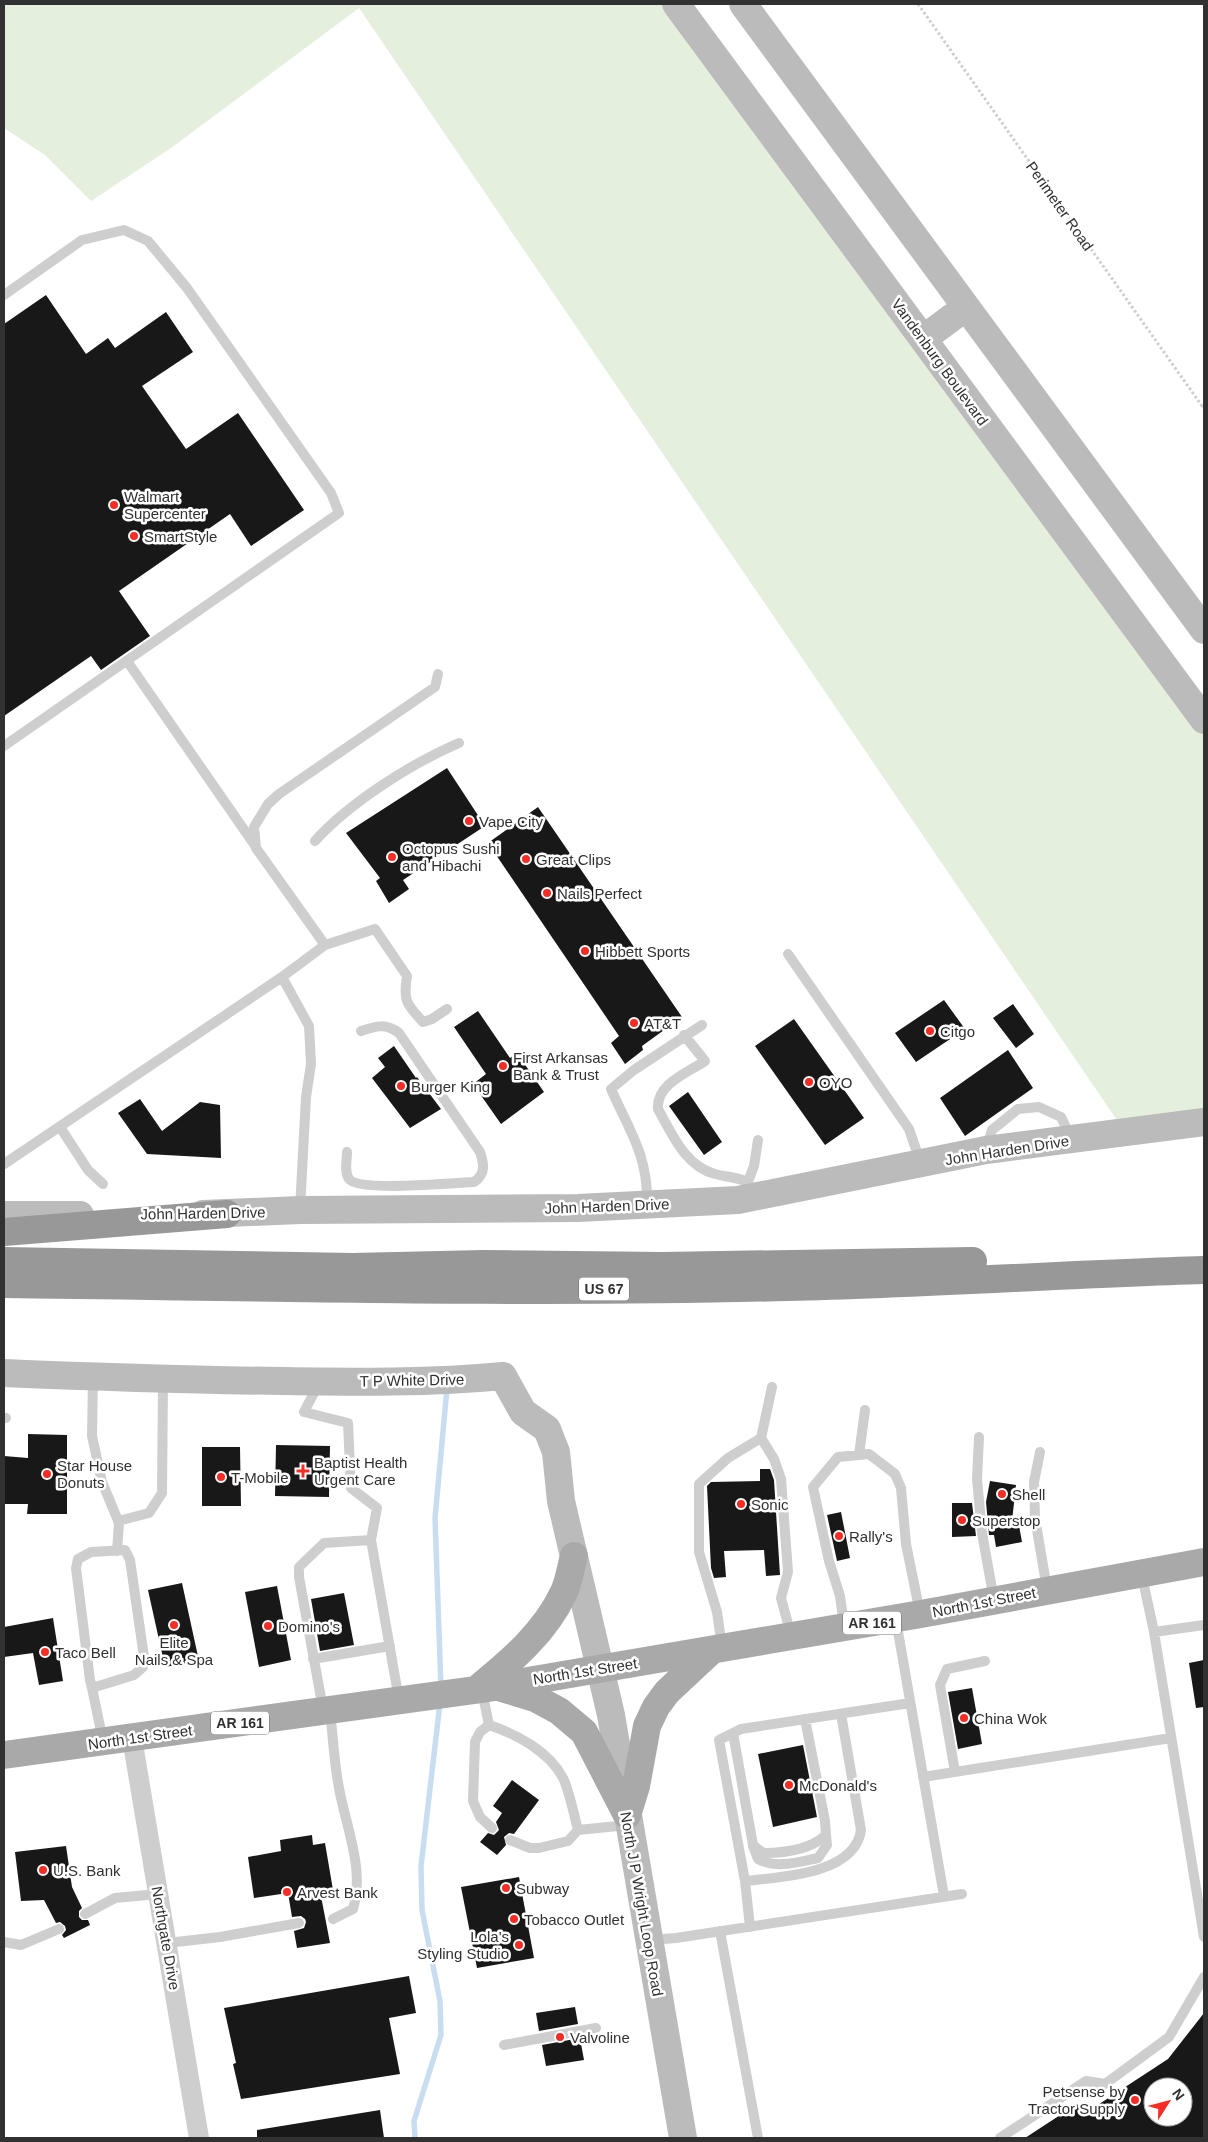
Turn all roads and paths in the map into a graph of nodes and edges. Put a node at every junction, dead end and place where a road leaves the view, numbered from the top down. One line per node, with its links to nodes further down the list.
1 (676, 4): 6 (main road, Vandenburg Boulevard)
2 (743, 4): 5 (main road)
3 (918, 4): 7 (path, Perimeter Road)
4 (4, 295): 9 (lane)
5 (966, 307): 6 (main road); 8 (main road)
6 (923, 339): 11 (main road, Vandenburg Boulevard)
7 (1204, 404)
8 (1204, 630)
9 (127, 660): 13 (lane); 15 (lane)
10 (438, 674): 15 (lane)
11 (1204, 720)
12 (459, 743): 14 (lane)
13 (4, 746)
14 (315, 841)
15 (256, 848): 16 (lane)
16 (326, 946): 18 (lane); 19 (lane)
17 (788, 954): 30 (lane)
18 (282, 977): 24 (lane); 34 (lane)
19 (447, 1009)
20 (702, 1024): 22 (lane)
21 (361, 1031): 28 (lane)
22 (684, 1035): 32 (lane); 33 (lane)
23 (1204, 1122): 25 (main road, John Harden Drive)
24 (60, 1127): 29 (lane); 31 (lane)
25 (1071, 1139): 27 (main road, John Harden Drive); 27 (lane)
26 (758, 1140): 32 (lane)
27 (986, 1150): 30 (main road, John Harden Drive)
28 (347, 1152)
29 (4, 1164)
30 (921, 1165): 32 (main road, John Harden Drive)
31 (103, 1184)
32 (747, 1193): 33 (main road, John Harden Drive)
33 (647, 1205): 34 (main road, John Harden Drive)
34 (300, 1210): 35 (main road, John Harden Drive)
35 (227, 1214): 36 (main road, John Harden Drive); 37 (highway)
36 (4, 1215)
37 (4, 1232)
38 (1204, 1258): 39 (highway, US 67)
39 (4, 1261)
40 (1204, 1270): 41 (highway, US 67)
41 (4, 1284)
42 (4, 1373): 43 (main road, T P White Drive)
43 (93, 1377): 44 (main road, T P White Drive); 52 (lane)
44 (163, 1378): 45 (main road, T P White Drive); 52 (lane)
45 (320, 1381): 53 (lane); 55 (main road, T P White Drive)
46 (772, 1387): 49 (lane)
47 (865, 1410): 51 (lane)
48 (979, 1437): 59 (lane)
49 (761, 1438): 64 (lane); 66 (lane)
50 (1040, 1452): 58 (lane)
51 (860, 1455): 60 (lane); 62 (lane)
52 (118, 1521): 54 (lane)
53 (371, 1540): 65 (lane); 67 (lane)
54 (117, 1551): 70 (lane); 70 (lane)
55 (574, 1556): 69 (main road, T P White Drive); 71 (main road)
56 (1204, 1562): 57 (main road, AR 161)
57 (1152, 1572): 58 (main road, North 1st Street / AR 161); 63 (lane)
58 (1048, 1590): 59 (main road, North 1st Street / AR 161)
59 (994, 1601): 60 (main road, North 1st Street / AR 161)
60 (908, 1617): 62 (main road, North 1st Street / AR 161); 73 (lane)
61 (1204, 1625): 63 (lane)
62 (844, 1627): 64 (main road, North 1st Street / AR 161)
63 (1154, 1632): 80 (lane)
64 (791, 1636): 66 (main road, North 1st Street / AR 161)
65 (390, 1646): 67 (lane); 72 (lane)
66 (717, 1649): 69 (main road, North 1st Street / AR 161); 85 (main road)
67 (313, 1658): 74 (lane)
68 (985, 1661): 83 (lane)
69 (601, 1669): 71 (main road, North 1st Street / AR 161); 85 (main road, North J P Wright Loop Road)
70 (92, 1688): 81 (lane)
71 (485, 1688): 72 (main road, North 1st Street / AR 161); 77 (lane); 85 (main road)
72 (399, 1701): 74 (main road, North 1st Street / AR 161)
73 (910, 1703): 75 (lane); 84 (lane)
74 (326, 1711): 79 (main road, North 1st Street / AR 161); 94 (lane)
75 (841, 1714): 76 (lane); 89 (lane)
76 (805, 1719): 78 (lane); 78 (lane)
77 (489, 1724): 86 (lane); 87 (lane)
78 (734, 1733): 89 (lane)
79 (132, 1738): 81 (main road, North 1st Street / AR 161); 90 (street, Northgate Drive)
80 (1171, 1738): 83 (lane); 99 (lane)
81 (103, 1742): 82 (main road, North 1st Street / AR 161)
82 (4, 1755)
83 (955, 1772): 84 (lane)
84 (923, 1776): 92 (lane)
85 (628, 1820): 87 (lane); 100 (main road, North J P Wright Loop Road)
86 (492, 1828)
87 (578, 1830): 88 (lane)
88 (510, 1840)
89 (745, 1882): 96 (lane)
90 (158, 1894): 93 (lane); 102 (street, Northgate Drive)
91 (962, 1894): 92 (lane)
92 (944, 1896): 96 (lane)
93 (85, 1914)
94 (333, 1918)
95 (299, 1923): 102 (lane)
96 (750, 1927): 98 (lane)
97 (59, 1929): 101 (lane)
98 (720, 1931): 100 (lane); 108 (lane)
99 (1204, 1937)
100 (648, 1940): 107 (main road, North J P Wright Loop Road)
101 (4, 1942)
102 (167, 1943): 106 (street, Northgate Drive)
103 (1204, 1978): 109 (lane)
104 (596, 2028): 105 (lane)
105 (504, 2045)
106 (200, 2138)
107 (683, 2138)
108 (758, 2138)
109 (1000, 2138)

